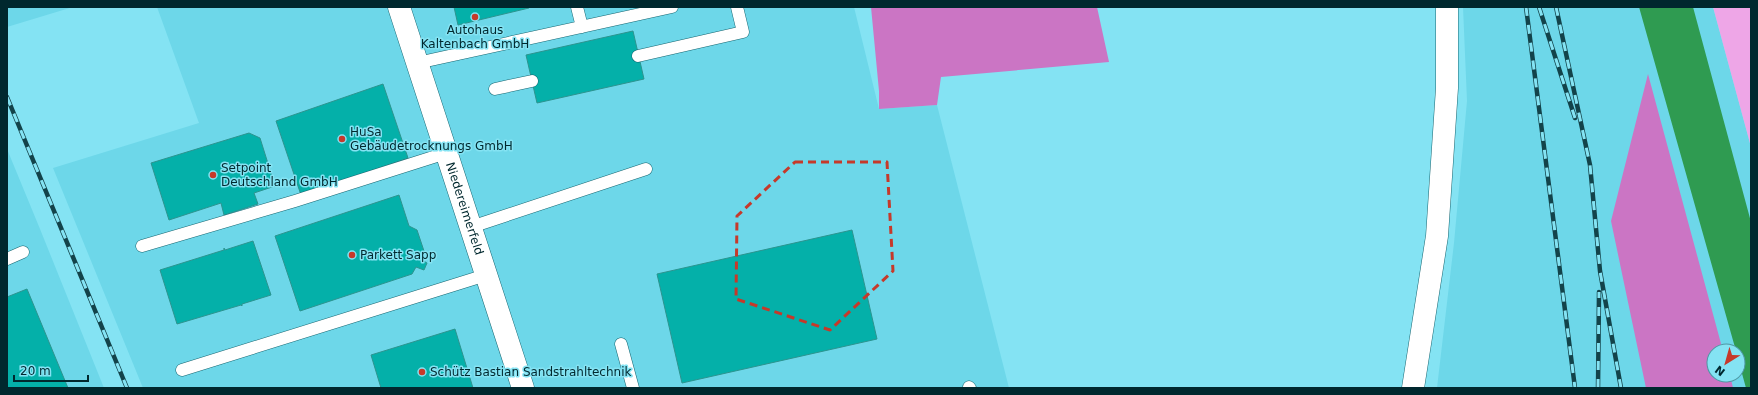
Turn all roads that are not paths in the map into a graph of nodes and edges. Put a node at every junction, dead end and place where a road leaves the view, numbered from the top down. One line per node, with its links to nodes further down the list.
1 (399, 7): 9 (street, Niedereimerfeld)
2 (576, 7): 7 (lane)
3 (672, 7): 6 (lane)
4 (737, 7): 8 (lane)
5 (1447, 7): 23 (street)
6 (643, 10): 7 (lane)
7 (582, 27): 9 (lane)
8 (638, 56)
9 (417, 63): 12 (street, Niedereimerfeld)
10 (532, 81): 11 (lane)
11 (495, 90)
12 (446, 153): 14 (street, Niedereimerfeld); 15 (lane)
13 (646, 169): 14 (lane)
14 (471, 227): 18 (street, Niedereimerfeld)
15 (142, 246)
16 (24, 252): 17 (lane)
17 (7, 259)
18 (486, 275): 20 (lane); 21 (street, Niedereimerfeld)
19 (621, 344): 22 (lane)
20 (182, 370)
21 (523, 388)
22 (632, 388)
23 (1414, 388)

